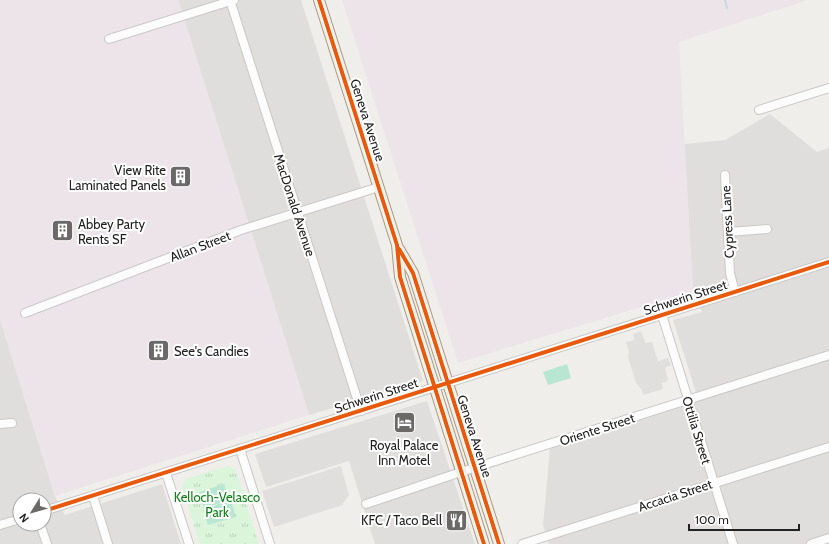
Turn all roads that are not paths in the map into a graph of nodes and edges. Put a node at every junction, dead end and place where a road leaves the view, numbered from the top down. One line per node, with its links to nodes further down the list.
1 (319, 0): 7 (main road, Geneva Avenue)
2 (232, 1): 3 (street); 8 (street, MacDonald Avenue)
3 (109, 39)
4 (829, 88): 5 (street)
5 (759, 110)
6 (725, 175): 10 (street, Cypress Lane)
7 (379, 187): 8 (street, Allan Street); 11 (main road, Geneva Avenue)
8 (298, 213): 14 (street, Allan Street); 20 (street, MacDonald Avenue)
9 (767, 229): 10 (street)
10 (728, 232): 13 (street, Cypress Lane)
11 (397, 245): 17 (main road, Geneva Avenue); 18 (main road, Geneva Avenue)
12 (829, 262): 13 (street, Schwerin Street)
13 (734, 292): 15 (street, Schwerin Street)
14 (24, 313)
15 (662, 316): 17 (street, Schwerin Street); 19 (street, Ottilia Street)
16 (829, 355): 19 (street, Oriente Street)
17 (448, 383): 18 (street, Schwerin Street); 25 (main road, Geneva Avenue)
18 (435, 387): 20 (street, Schwerin Street); 27 (main road, Geneva Avenue)
19 (688, 400): 25 (street, Oriente Street); 28 (street, Ottilia Street)
20 (360, 411): 24 (street, Schwerin Street)
21 (12, 423): 22 (street)
22 (0, 424)
23 (829, 447): 28 (street, Accacia Street)
24 (240, 449): 26 (street, Schwerin Street); 39 (street)
25 (475, 468): 27 (street, Oriente Street); 41 (main road, Geneva Avenue)
26 (166, 472): 29 (street, Schwerin Street); 38 (street)
27 (461, 472): 30 (street, Oriente Street); 40 (main road, Geneva Avenue)
28 (714, 483): 42 (street, Accacia Street); 43 (street, Ottilia Street)
29 (93, 496): 31 (street, Schwerin Street); 37 (street)
30 (366, 504)
31 (52, 509)
32 (12, 521): 33 (street)
33 (0, 525)
34 (43, 532): 36 (street)
35 (829, 538): 44 (street)
36 (47, 544)
37 (108, 544)
38 (189, 544)
39 (270, 544)
40 (484, 544)
41 (499, 544)
42 (522, 544)
43 (733, 544)
44 (811, 544)

